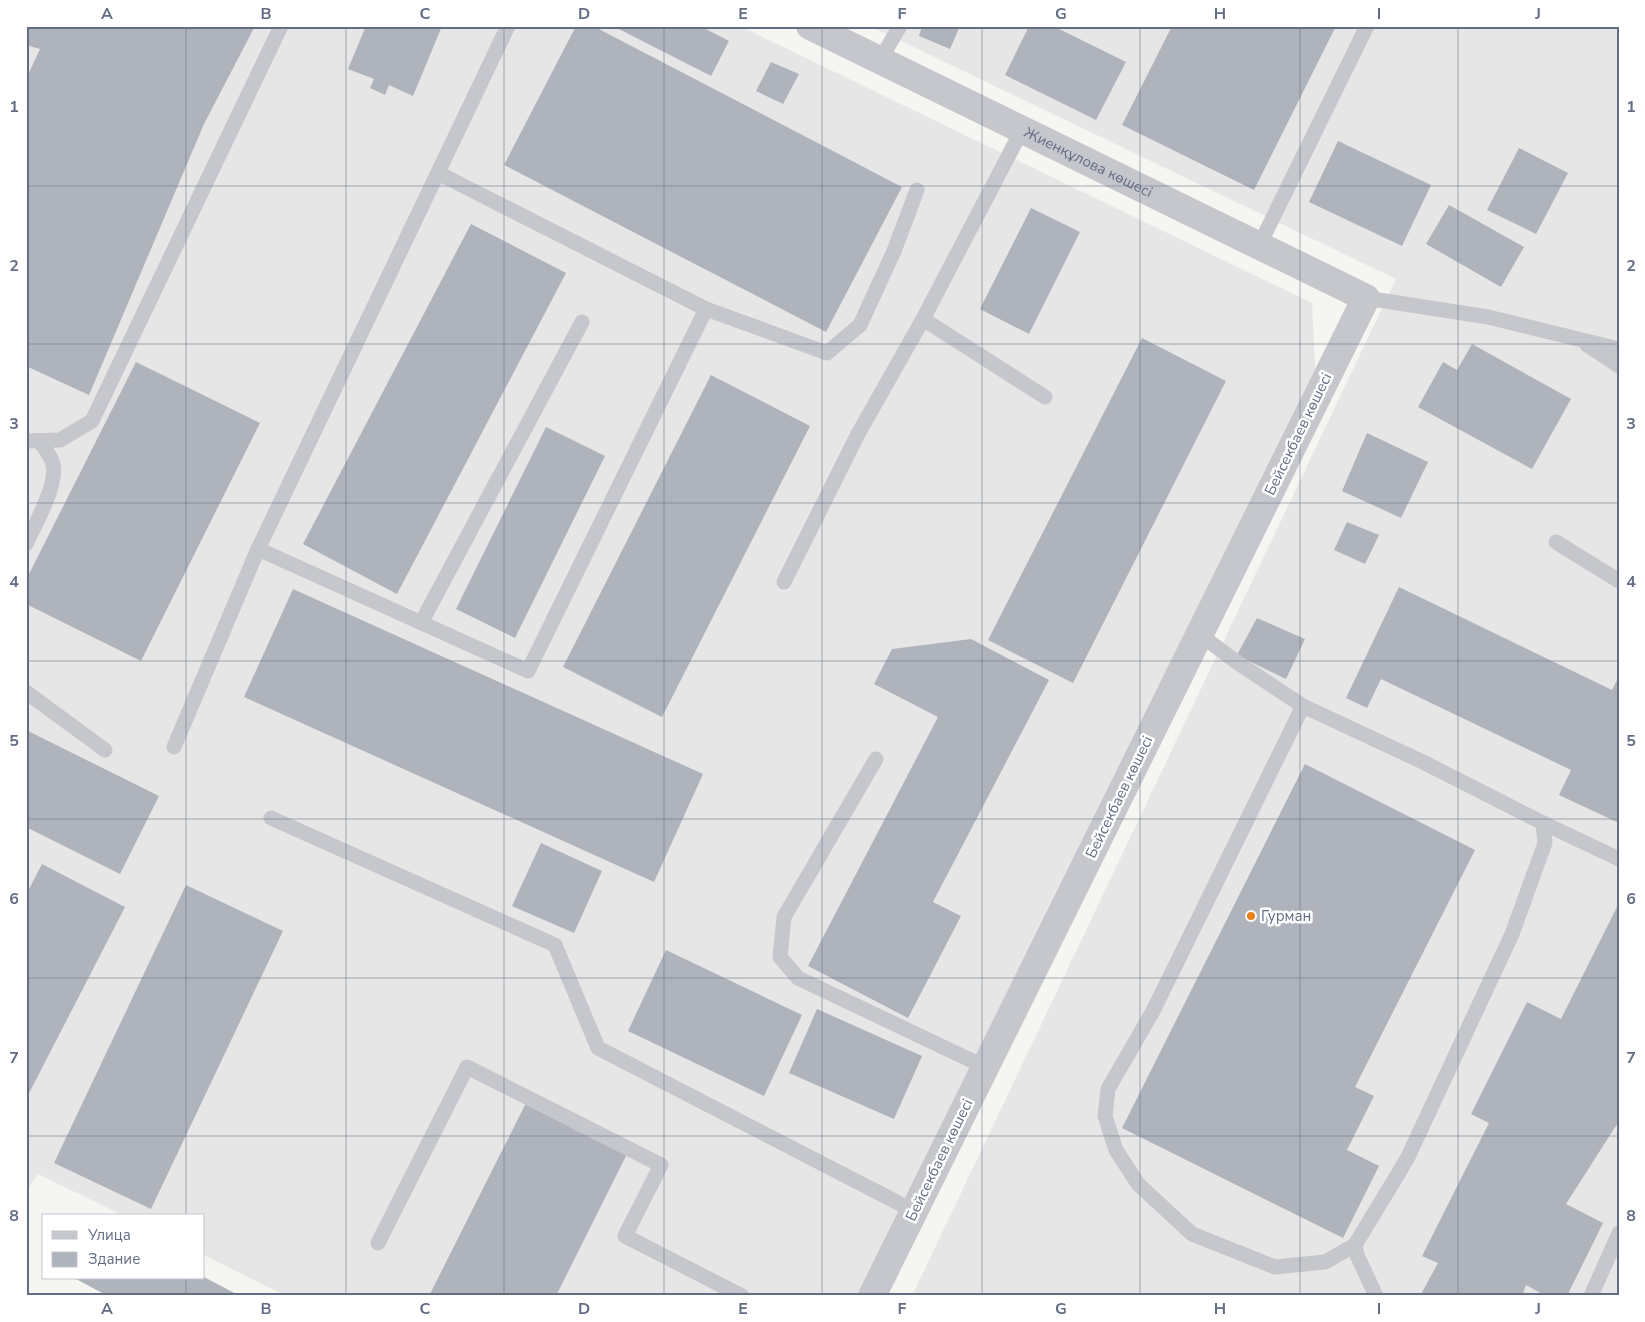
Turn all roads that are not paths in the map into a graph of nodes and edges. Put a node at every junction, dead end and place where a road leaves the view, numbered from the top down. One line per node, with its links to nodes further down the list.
1 (281, 26): 19 (lane)
2 (508, 26): 8 (lane)
3 (810, 26): 6 (street, Жиенқұлова көшесі)
4 (900, 26): 6 (lane)
5 (1367, 26): 10 (lane)
6 (880, 60): 7 (street, Жиенқұлова көшесі)
7 (1022, 130): 10 (street, Жиенқұлова көшесі); 13 (lane)
8 (438, 173): 12 (lane); 22 (lane)
9 (917, 190): 12 (lane)
10 (1259, 246): 11 (street, Жиенқұлова көшесі)
11 (1366, 298): 15 (lane); 26 (street, Бейсекбаев көшесі)
12 (706, 309): 25 (lane)
13 (923, 320): 18 (lane); 24 (lane)
14 (582, 322): 25 (lane)
15 (1580, 340): 16 (lane); 17 (lane)
16 (1619, 349)
17 (1619, 366)
18 (1045, 397)
19 (32, 441): 21 (lane)
20 (1556, 542): 23 (lane)
21 (26, 544)
22 (258, 549): 25 (lane); 29 (lane)
23 (1619, 581)
24 (784, 582)
25 (420, 623)
26 (1200, 634): 28 (lane); 35 (street, Бейсекбаев көшесі)
27 (26, 692): 30 (lane)
28 (1304, 706): 33 (lane); 39 (lane)
29 (174, 747)
30 (105, 750)
31 (876, 759): 35 (lane)
32 (271, 818): 36 (lane)
33 (1543, 823): 34 (lane); 39 (lane)
34 (1619, 860)
35 (985, 1068): 36 (street, Бейсекбаев көшесі)
36 (914, 1211): 41 (street, Бейсекбаев көшесі)
37 (1619, 1233): 43 (lane)
38 (378, 1243): 40 (lane)
39 (1355, 1244): 42 (lane)
40 (742, 1296)
41 (872, 1296)
42 (1376, 1296)
43 (1590, 1296)

